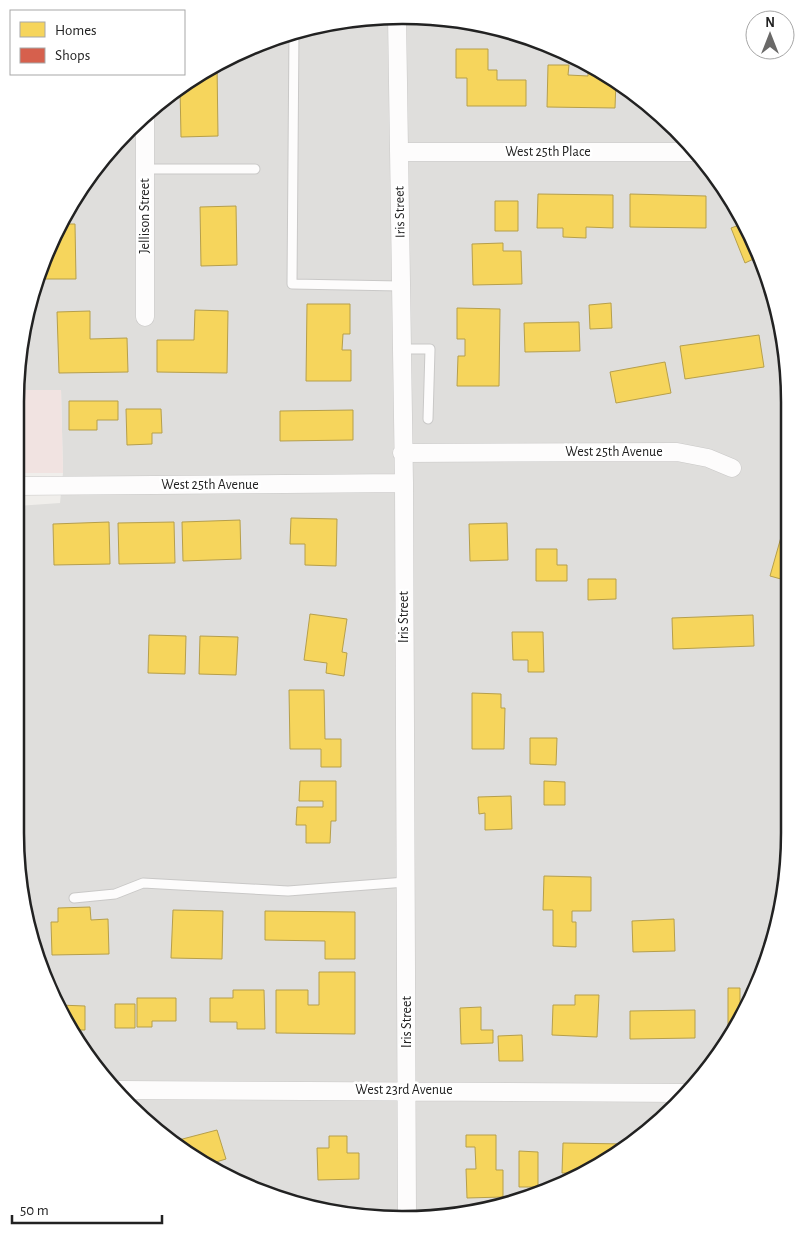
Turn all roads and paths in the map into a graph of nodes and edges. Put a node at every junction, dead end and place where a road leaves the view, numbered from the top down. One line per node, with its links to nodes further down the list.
1 (397, 24): 4 (street, Iris Street)
2 (294, 40): 8 (lane)
3 (145, 125): 6 (street, Jellison Street)
4 (399, 152): 5 (street, West 25th Place); 8 (street, Iris Street)
5 (686, 152)
6 (146, 169): 7 (lane); 9 (street, Jellison Street)
7 (255, 169)
8 (400, 286): 10 (street, Iris Street)
9 (146, 317)
10 (401, 349): 11 (lane); 12 (street, Iris Street)
11 (428, 419)
12 (402, 453): 13 (street, West 25th Avenue); 14 (street, Iris Street)
13 (732, 468)
14 (404, 483): 15 (street, West 25th Avenue); 16 (street, Iris Street)
15 (24, 486)
16 (406, 882): 17 (lane); 19 (street, Iris Street)
17 (74, 898)
18 (126, 1090): 19 (street, West 23rd Avenue)
19 (407, 1090): 20 (street, West 23rd Avenue); 21 (street, Iris Street)
20 (677, 1093)
21 (407, 1211)

